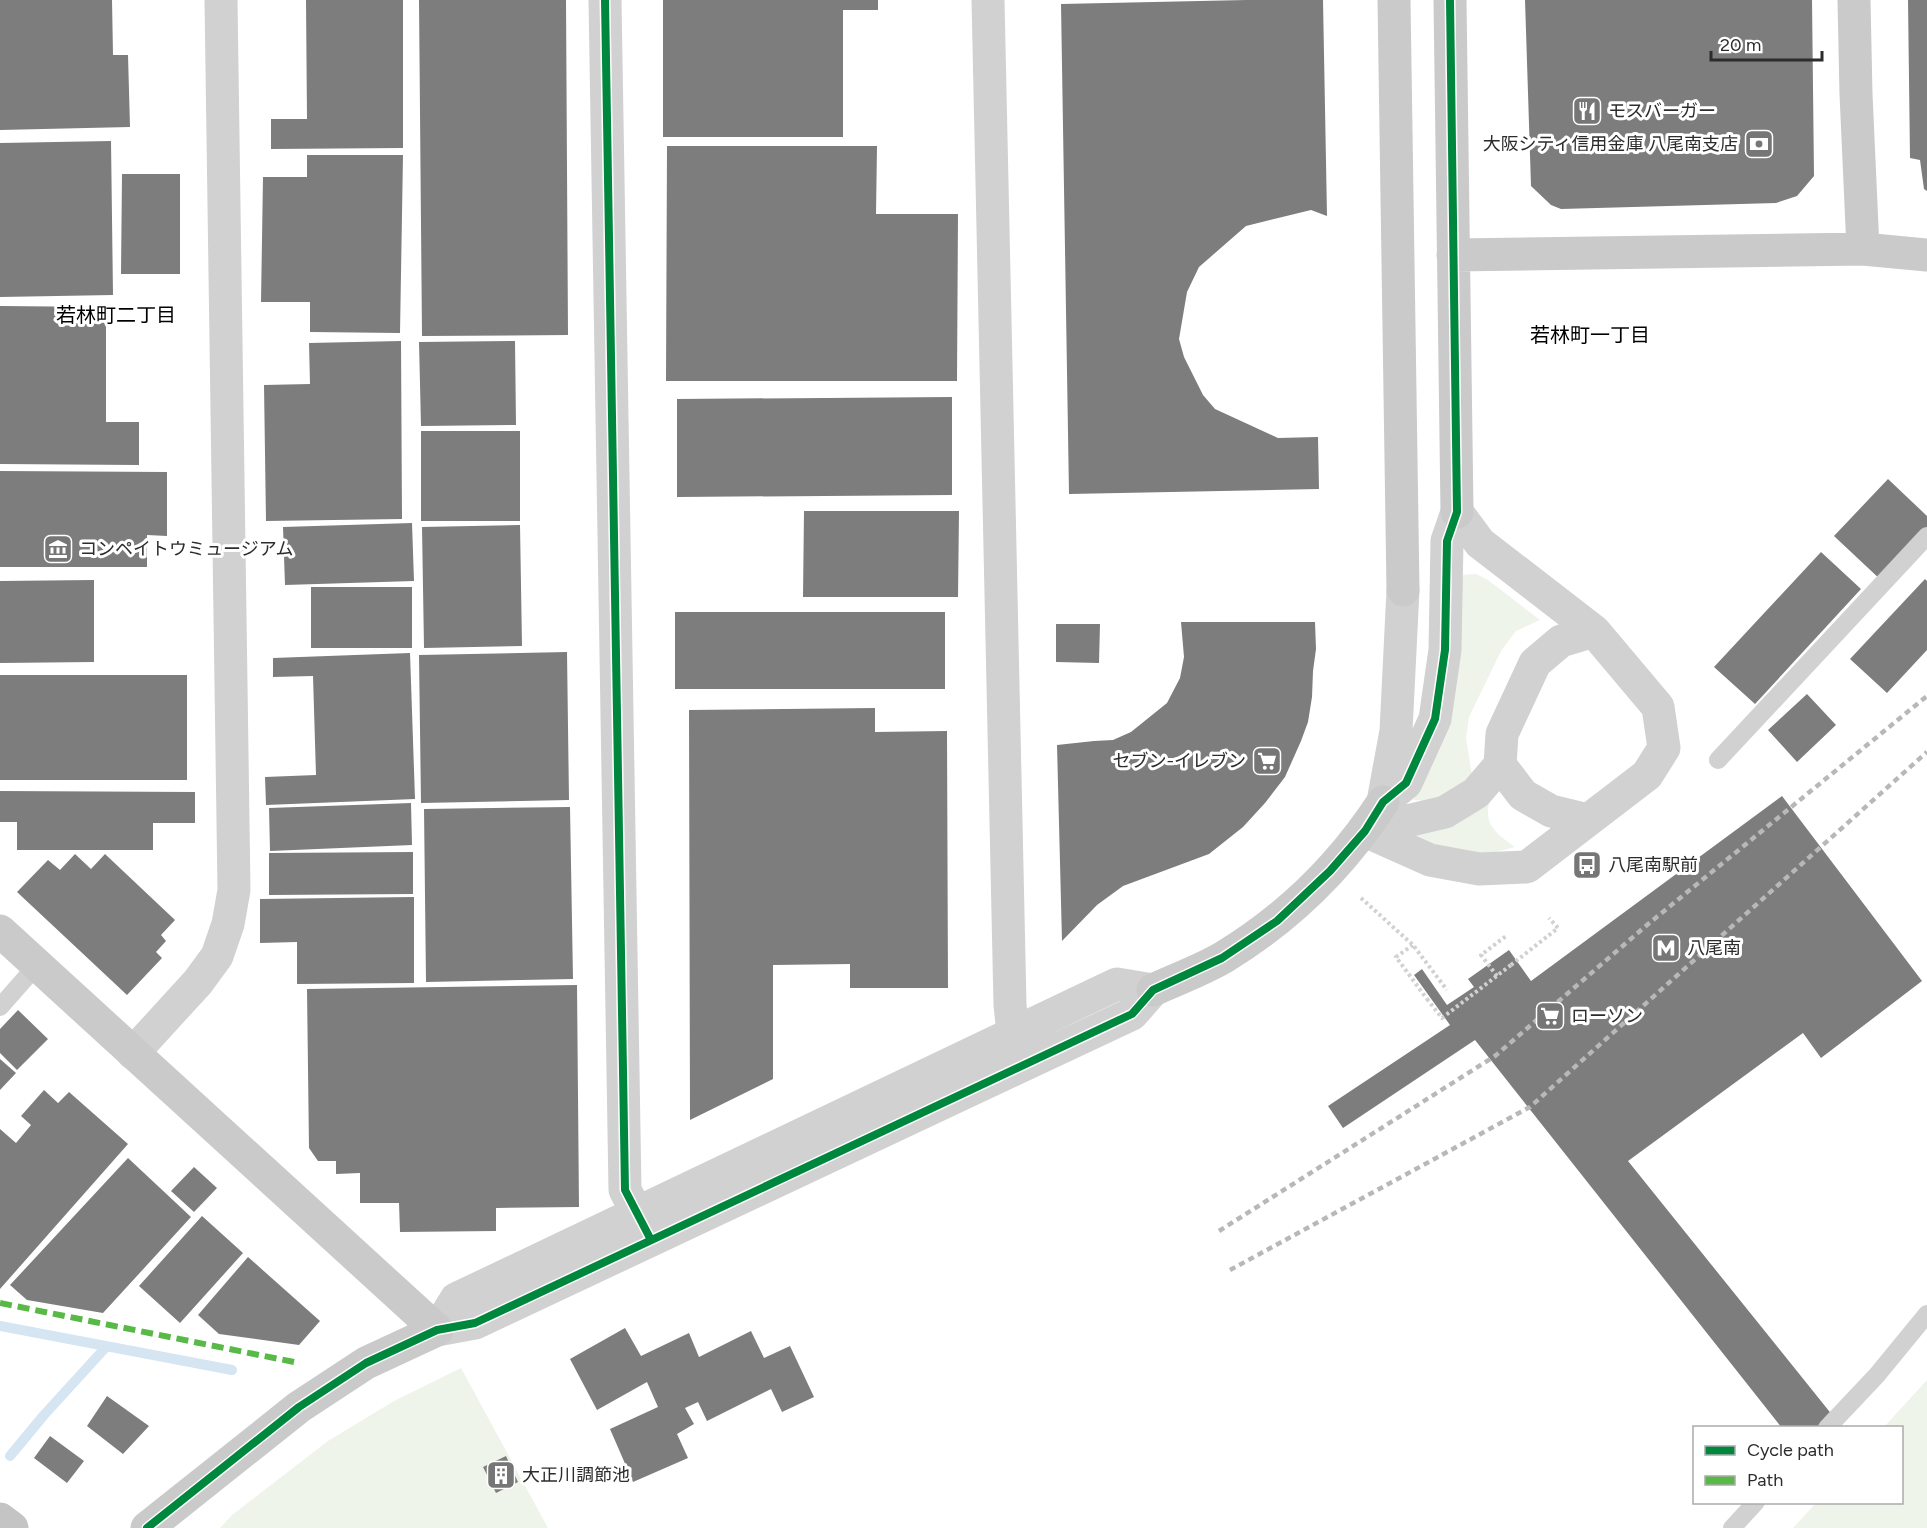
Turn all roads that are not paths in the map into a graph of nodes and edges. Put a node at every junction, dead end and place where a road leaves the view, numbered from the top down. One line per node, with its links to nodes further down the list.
1 (220, 0): 23 (street)
2 (605, 0): 24 (street)
3 (988, 0): 22 (street)
4 (1394, 0): 15 (street)
5 (1450, 0): 8 (street)
6 (1854, 0): 7 (street)
7 (1863, 249): 8 (street); 9 (street)
8 (1453, 255): 10 (street)
9 (1927, 255)
10 (1457, 512): 12 (street); 15 (street)
11 (1927, 536): 13 (lane)
12 (1594, 631): 14 (street); 16 (street)
13 (1718, 760)
14 (1500, 765): 16 (street); 17 (street)
15 (1383, 802): 17 (street)
16 (1588, 820): 17 (street)
17 (1365, 831): 20 (street)
18 (0, 931): 19 (street)
19 (37, 964): 21 (lane); 23 (street)
20 (1154, 990): 22 (street); 24 (street)
21 (0, 1007)
22 (1013, 1033): 24 (street)
23 (134, 1053): 26 (street)
24 (644, 1227): 26 (street)
25 (1927, 1314): 27 (lane)
26 (437, 1330): 31 (street)
27 (1829, 1426)
28 (1755, 1504): 32 (lane)
29 (0, 1519): 30 (main road)
30 (12, 1528)
31 (147, 1528)
32 (1732, 1528)

